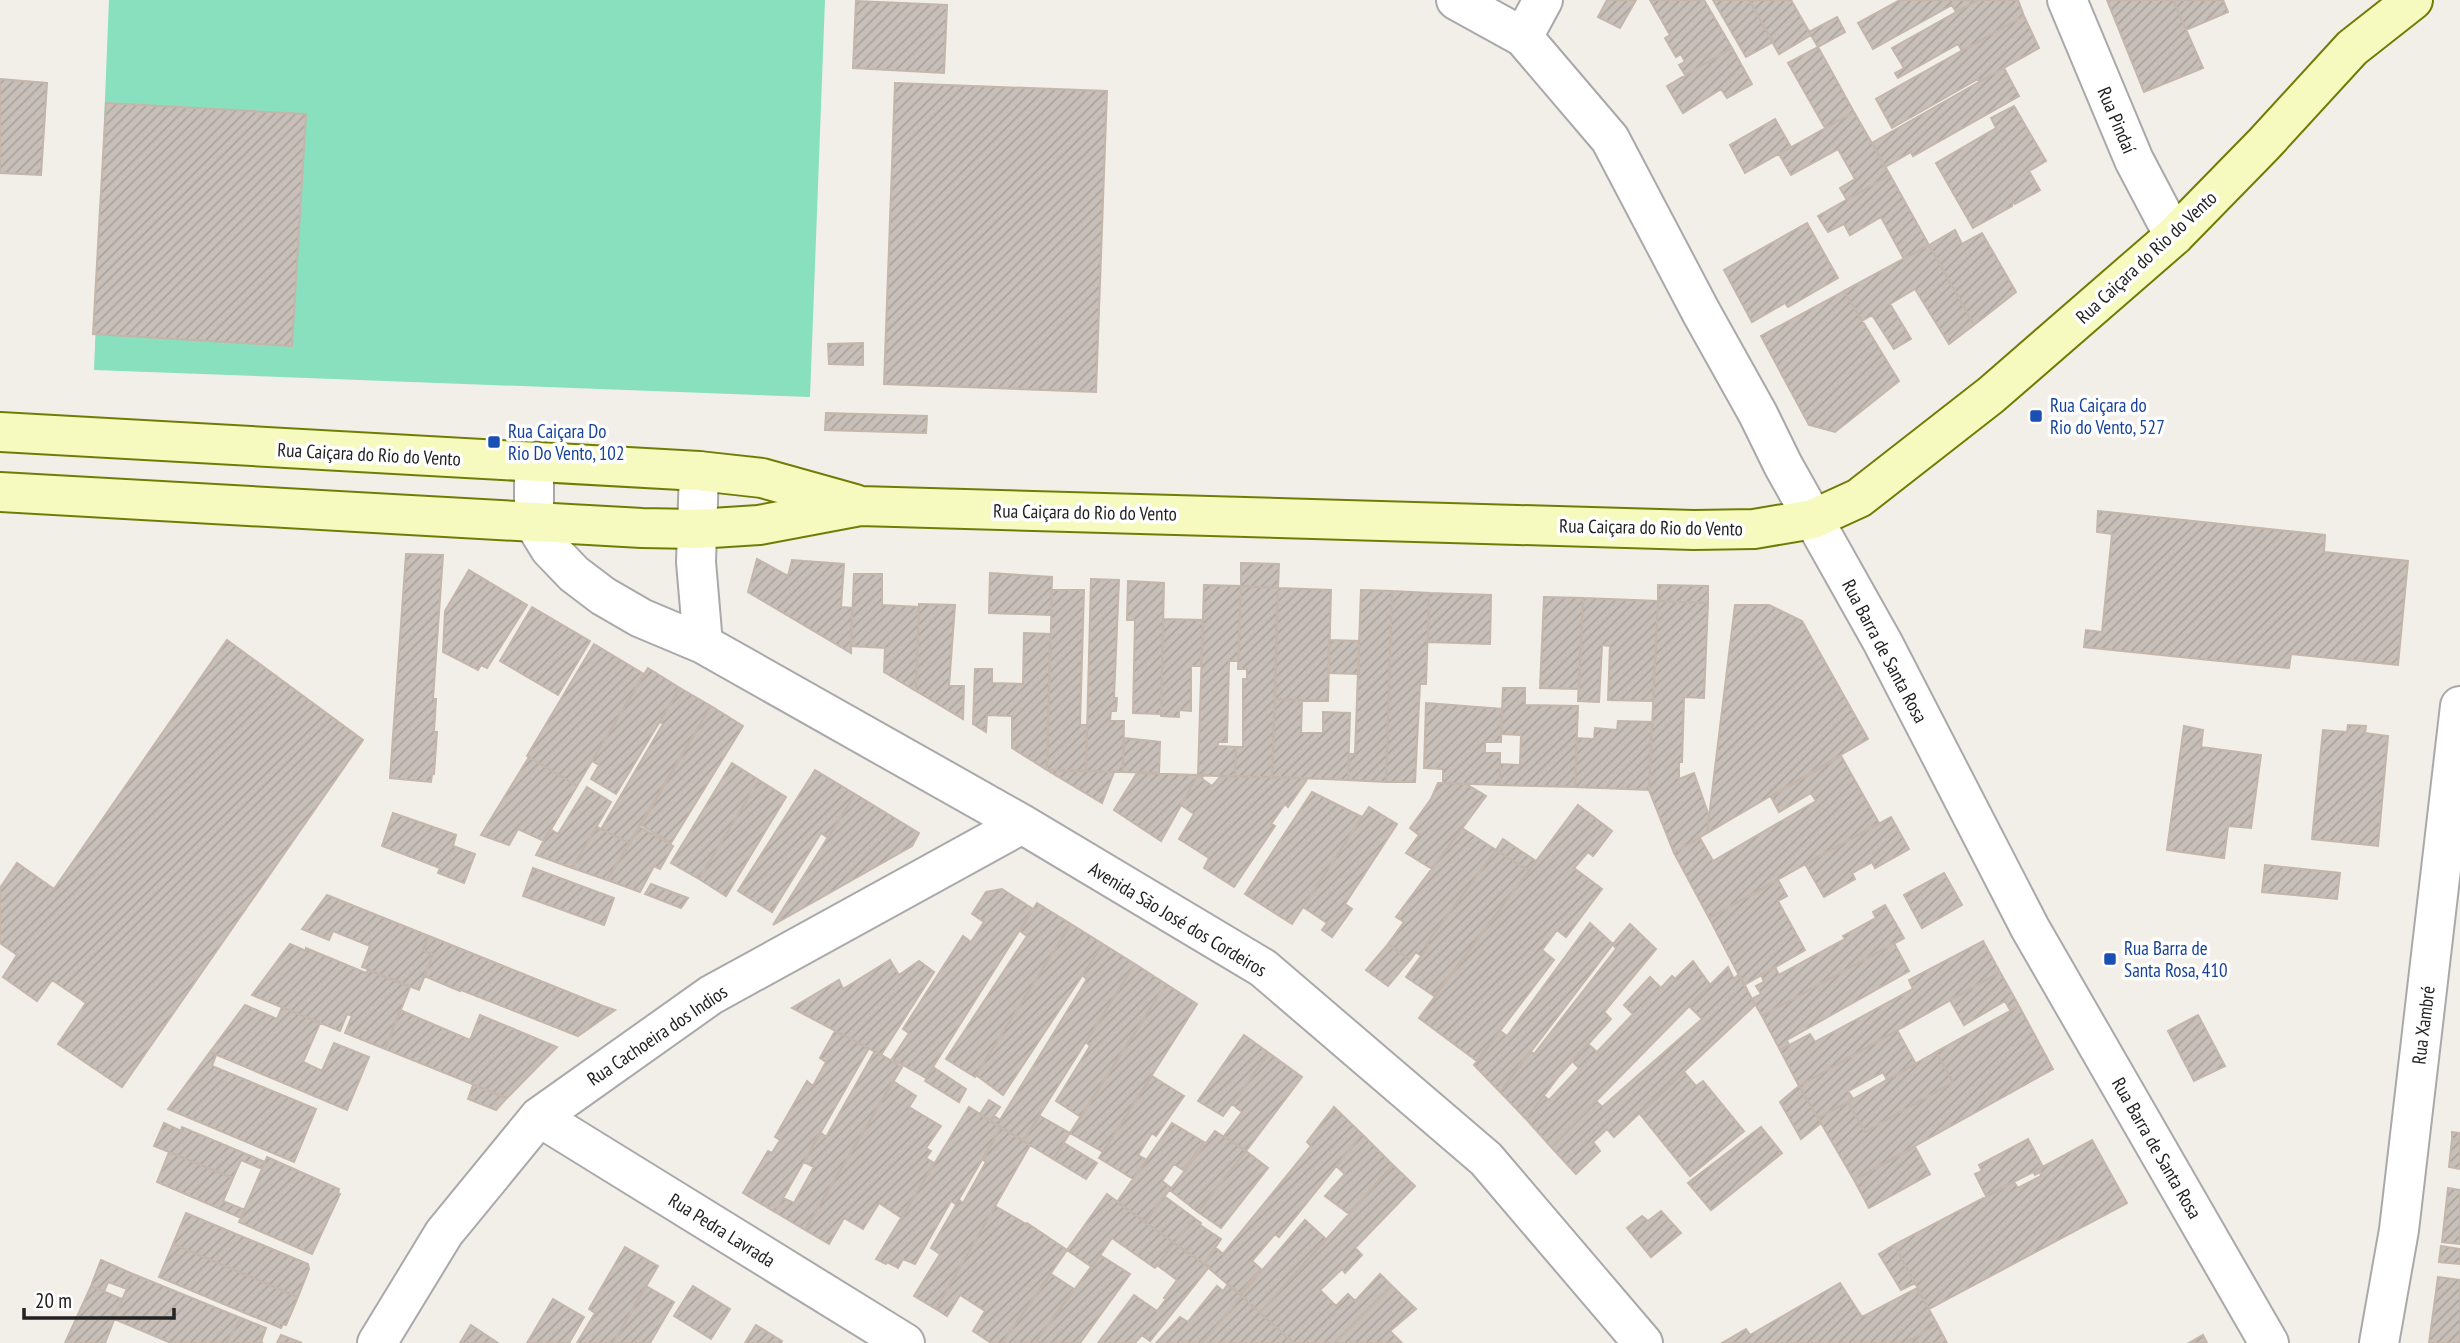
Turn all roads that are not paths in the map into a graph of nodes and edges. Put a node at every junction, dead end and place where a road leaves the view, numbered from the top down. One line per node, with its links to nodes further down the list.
1 (1456, 0): 5 (street, Rua Barra de Santa Rosa)
2 (1543, 0): 5 (street)
3 (2067, 0): 6 (street, Rua Pindaí)
4 (2413, 0): 6 (street, Rua Caiçara do Rio do Vento)
5 (1523, 37): 12 (street, Rua Barra de Santa Rosa)
6 (2174, 236): 12 (street, Rua Caiçara do Rio do Vento)
7 (0, 432): 8 (street, Rua Caiçara do Rio do Vento)
8 (534, 463): 9 (street, Rua Caiçara do Rio do Vento); 13 (street)
9 (699, 471): 11 (street, Rua Caiçara do Rio do Vento); 14 (street)
10 (0, 492): 13 (street, Rua Caiçara do Rio do Vento)
11 (860, 506): 12 (street, Rua Caiçara do Rio do Vento); 14 (street, Rua Caiçara do Rio do Vento)
12 (1813, 519): 22 (street, Rua Barra de Santa Rosa)
13 (534, 523): 14 (street, Rua Caiçara do Rio do Vento); 15 (street, Avenida São José dos Cordeiros)
14 (696, 528): 15 (street)
15 (703, 644): 17 (street, Avenida São José dos Cordeiros)
16 (2460, 706): 23 (street, Rua Xambré)
17 (1022, 824): 18 (street, Rua Cachoeira dos Indios); 21 (street, Avenida São José dos Cordeiros)
18 (539, 1116): 19 (street, Rua Cachoeira dos Indios); 20 (street, Rua Pedra Lavrada)
19 (377, 1343)
20 (905, 1343)
21 (1643, 1343)
22 (2269, 1343)
23 (2379, 1343)

